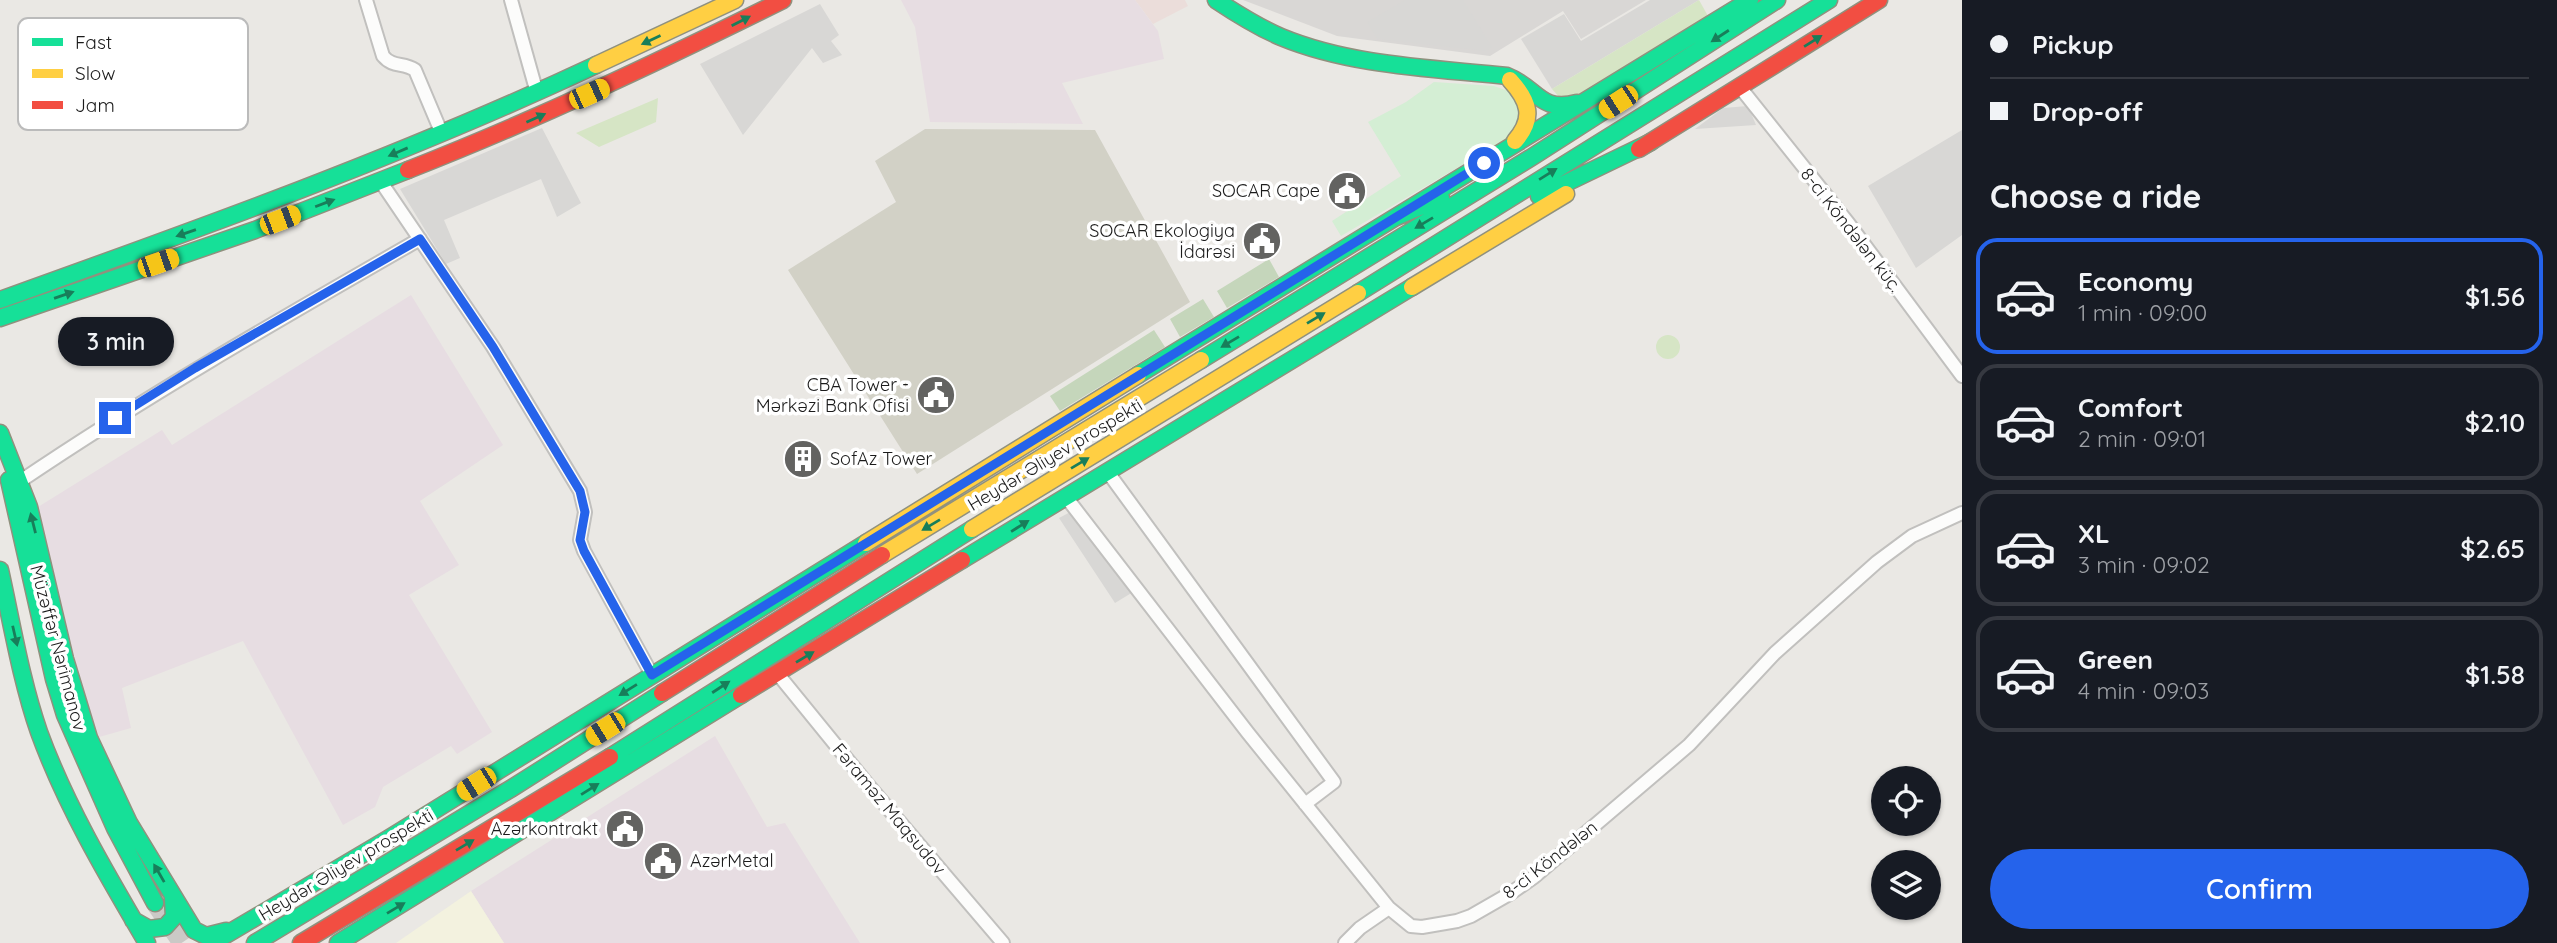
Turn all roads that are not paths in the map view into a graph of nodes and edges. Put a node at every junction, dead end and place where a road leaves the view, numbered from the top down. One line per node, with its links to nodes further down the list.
1 (366, 0): 14 (street)
2 (511, 0): 12 (street)
3 (783, 0): 18 (main road, one-way to 3)
4 (1216, 0): 10 (main road)
5 (1750, 0): 13 (main road)
6 (1777, 0): 17 (main road, Heydər Əliyev prospekti, one-way to 17)
7 (1829, 0): 23 (main road, Heydər Əliyev prospekti, one-way to 7)
8 (1879, 0): 11 (main road, one-way to 8)
9 (729, 1): 12 (main road, one-way to 12)
10 (1507, 76): 13 (main road); 16 (main road)
11 (1739, 86): 15 (main road); 26 (street, 8-ci Köndələn küç.)
12 (537, 93): 14 (main road)
13 (1592, 97): 16 (main road)
14 (442, 134): 19 (main road, one-way to 19)
15 (1651, 142): 23 (main road); 28 (main road)
16 (1507, 150): 20 (main road)
17 (1532, 158): 20 (main road); 43 (main road, Heydər Əliyev prospekti, one-way to 43)
18 (381, 182): 21 (main road, one-way to 18); 22 (street)
19 (249, 211): 21 (main road); 24 (main road, one-way to 24)
20 (1394, 218): 35 (main road)
21 (255, 230): 25 (main road, one-way to 21)
22 (420, 239): 29 (street); 35 (street)
23 (1428, 250): 44 (main road, Heydər Əliyev prospekti, one-way to 23)
24 (2, 297)
25 (0, 318)
26 (1962, 376)
27 (0, 434): 29 (main road); 39 (main road)
28 (1107, 471): 30 (main road); 36 (street)
29 (19, 482): 37 (main road, one-way to 29)
30 (1066, 497): 34 (main road, one-way to 30); 36 (street, 8-ci Köndələn)
31 (0, 507): 39 (main road, Müzəffər Nərimanov)
32 (1962, 513): 38 (street, 8-ci Köndələn)
33 (0, 570): 39 (main road, one-way to 39)
34 (777, 673): 45 (main road, one-way to 34); 46 (street, Fəraməz Maqsudov)
35 (652, 675): 40 (main road, one-way to 40)
36 (1305, 804): 38 (street, 8-ci Köndələn)
37 (173, 898): 39 (main road); 40 (main road)
38 (1389, 908): 47 (street)
39 (144, 910): 41 (main road)
40 (241, 926): 42 (main road)
41 (146, 943)
42 (212, 943)
43 (255, 943)
44 (301, 943)
45 (338, 943)
46 (1003, 943)
47 (1345, 943)

